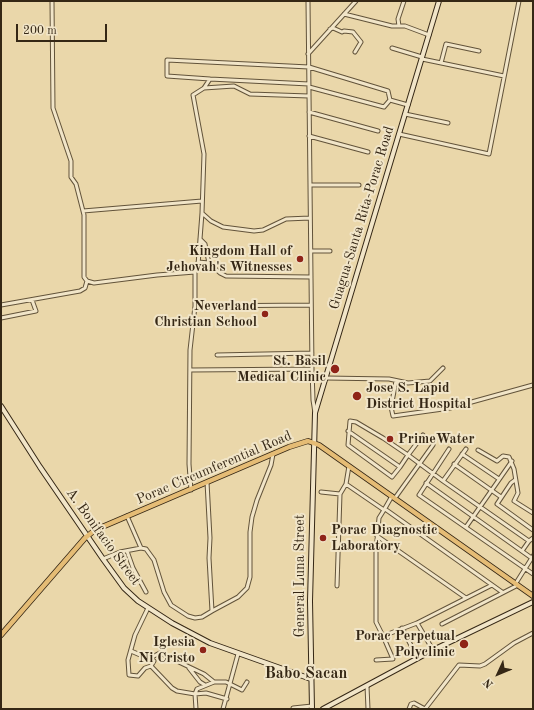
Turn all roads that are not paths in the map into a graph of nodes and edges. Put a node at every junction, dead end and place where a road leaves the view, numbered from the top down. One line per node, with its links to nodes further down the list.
1 (52, 1): 37 (street)
2 (308, 1): 16 (street)
3 (351, 1): 8 (street)
4 (356, 1): 8 (street)
5 (404, 1): 10 (street)
6 (439, 1): 12 (main road, Guagua-Santa Rita-Porac Road)
7 (519, 1): 20 (street)
8 (352, 6): 9 (street)
9 (344, 14): 10 (street); 11 (street)
10 (400, 26): 12 (street)
11 (330, 29): 15 (street); 16 (street)
12 (429, 35): 17 (main road, Guagua-Santa Rita-Porac Road)
13 (392, 48): 17 (street)
14 (478, 50): 18 (street)
15 (355, 52)
16 (308, 54): 19 (street)
17 (422, 58): 18 (street); 26 (main road, Guagua-Santa Rita-Porac Road)
18 (441, 63): 20 (street)
19 (309, 67): 21 (street); 22 (street); 25 (street)
20 (504, 76): 31 (street)
21 (210, 79): 22 (street); 23 (street)
22 (309, 85): 24 (street); 25 (street)
23 (204, 88): 24 (street); 36 (street)
24 (309, 96): 27 (street)
25 (390, 100): 26 (street)
26 (408, 106): 28 (main road, Guagua-Santa Rita-Porac Road)
27 (309, 112): 30 (street); 32 (street)
28 (405, 114): 29 (street); 31 (main road, Guagua-Santa Rita-Porac Road)
29 (448, 123)
30 (378, 131)
31 (399, 134): 58 (main road, Guagua-Santa Rita-Porac Road)
32 (309, 136): 33 (street); 34 (street)
33 (368, 152)
34 (310, 185): 35 (street); 39 (street)
35 (359, 185)
36 (202, 201): 37 (street); 38 (street)
37 (83, 211): 47 (street)
38 (202, 213): 39 (street); 40 (street)
39 (310, 218): 41 (street)
40 (200, 239): 43 (street); 44 (street)
41 (311, 251): 42 (street); 46 (street)
42 (330, 251)
43 (198, 262): 44 (street); 45 (street)
44 (209, 263): 46 (street)
45 (195, 272): 47 (street); 51 (street)
46 (311, 277): 50 (street)
47 (87, 281): 48 (street)
48 (32, 300): 49 (street); 52 (street)
49 (1, 305)
50 (311, 305): 51 (street); 53 (street)
51 (196, 306): 57 (street)
52 (1, 318)
53 (312, 352): 54 (street); 56 (street)
54 (217, 354)
55 (443, 368): 59 (street)
56 (312, 369): 57 (street); 62 (street)
57 (191, 370): 85 (street)
58 (326, 378): 59 (street); 62 (main road, Guagua-Santa Rita-Porac Road)
59 (396, 381): 60 (street)
60 (533, 386)
61 (1, 406): 98 (main road, A. Bonifacio Street)
62 (315, 413): 65 (main road, Guagua-Santa Rita-Porac Road)
63 (348, 431): 72 (street); 77 (street); 77 (street)
64 (423, 435): 72 (street)
65 (313, 442): 70 (main road, Porac Circumferential Road); 76 (main road, Porac Circumferential Road); 135 (main road, General Luna Street)
66 (433, 445): 74 (street)
67 (449, 449): 78 (street)
68 (466, 449): 71 (street)
69 (478, 450): 73 (street)
70 (273, 454): 82 (main road, Porac Circumferential Road); 118 (street)
71 (462, 454): 75 (street); 79 (street)
72 (408, 455): 74 (street); 77 (street)
73 (512, 461): 79 (street); 80 (street)
74 (420, 464): 78 (street); 89 (street)
75 (454, 464): 81 (street); 86 (street)
76 (349, 466): 84 (street); 89 (main road, Porac Circumferential Road)
77 (400, 467)
78 (433, 474): 81 (street); 83 (street)
79 (499, 479): 86 (street)
80 (516, 480): 90 (street); 93 (street)
81 (443, 481): 91 (street)
82 (207, 482): 85 (main road, Porac Circumferential Road); 118 (street)
83 (426, 483): 95 (street); 96 (street)
84 (346, 484): 88 (street); 92 (street)
85 (191, 490): 94 (main road, Porac Circumferential Road)
86 (491, 491): 90 (street); 91 (street)
87 (321, 492): 88 (street)
88 (340, 494): 111 (street)
89 (393, 497): 92 (street); 109 (main road, Porac Circumferential Road)
90 (501, 498): 97 (street)
91 (480, 507): 95 (street); 101 (street)
92 (384, 510): 99 (street); 110 (street)
93 (533, 513)
94 (127, 516): 98 (main road, Porac Circumferential Road); 102 (street)
95 (473, 517): 96 (street); 103 (street)
96 (466, 527): 107 (street)
97 (533, 530)
98 (87, 536): 106 (main road, A. Bonifacio Street); 123 (main road, Porac Circumferential Road)
99 (376, 536): 115 (street); 124 (street)
100 (533, 538): 101 (street)
101 (529, 541): 103 (street)
102 (141, 548): 104 (street); 118 (street)
103 (522, 551): 105 (street)
104 (127, 552): 106 (street); 112 (street)
105 (533, 558): 107 (street)
106 (103, 559): 117 (main road, A. Bonifacio Street)
107 (525, 568): 108 (street); 109 (street)
108 (533, 574)
109 (517, 584): 113 (street); 114 (main road, Porac Circumferential Road)
110 (492, 585): 113 (street); 115 (street)
111 (337, 586)
112 (146, 592)
113 (502, 592): 120 (street)
114 (533, 596)
115 (466, 598): 119 (street)
116 (533, 602): 125 (main road)
117 (148, 608): 126 (street); 128 (main road, A. Bonifacio Street)
118 (212, 611)
119 (417, 623): 121 (street); 125 (street)
120 (442, 624)
121 (402, 628): 124 (street); 129 (street)
122 (533, 633): 150 (street)
123 (1, 635)
124 (383, 636): 131 (street)
125 (433, 650): 140 (main road)
126 (131, 651): 130 (street); 133 (street)
127 (160, 653): 130 (street); 132 (street); 134 (street)
128 (238, 654): 135 (main road, A. Bonifacio Street); 138 (street)
129 (416, 655)
130 (150, 658): 132 (street)
131 (376, 660)
132 (154, 661): 133 (street)
133 (151, 666): 141 (street)
134 (189, 667): 136 (street); 139 (street)
135 (311, 678): 144 (main road, General Luna Street)
136 (214, 682): 138 (street); 139 (street)
137 (247, 682): 138 (street)
138 (231, 684): 142 (street)
139 (205, 685): 141 (street)
140 (367, 686): 147 (main road); 148 (street)
141 (195, 694): 142 (street); 145 (street)
142 (227, 699): 146 (street)
143 (293, 708): 144 (street)
144 (312, 708)
145 (196, 709)
146 (223, 709)
147 (323, 709)
148 (368, 709)
149 (409, 709): 150 (street)
150 (425, 709)

